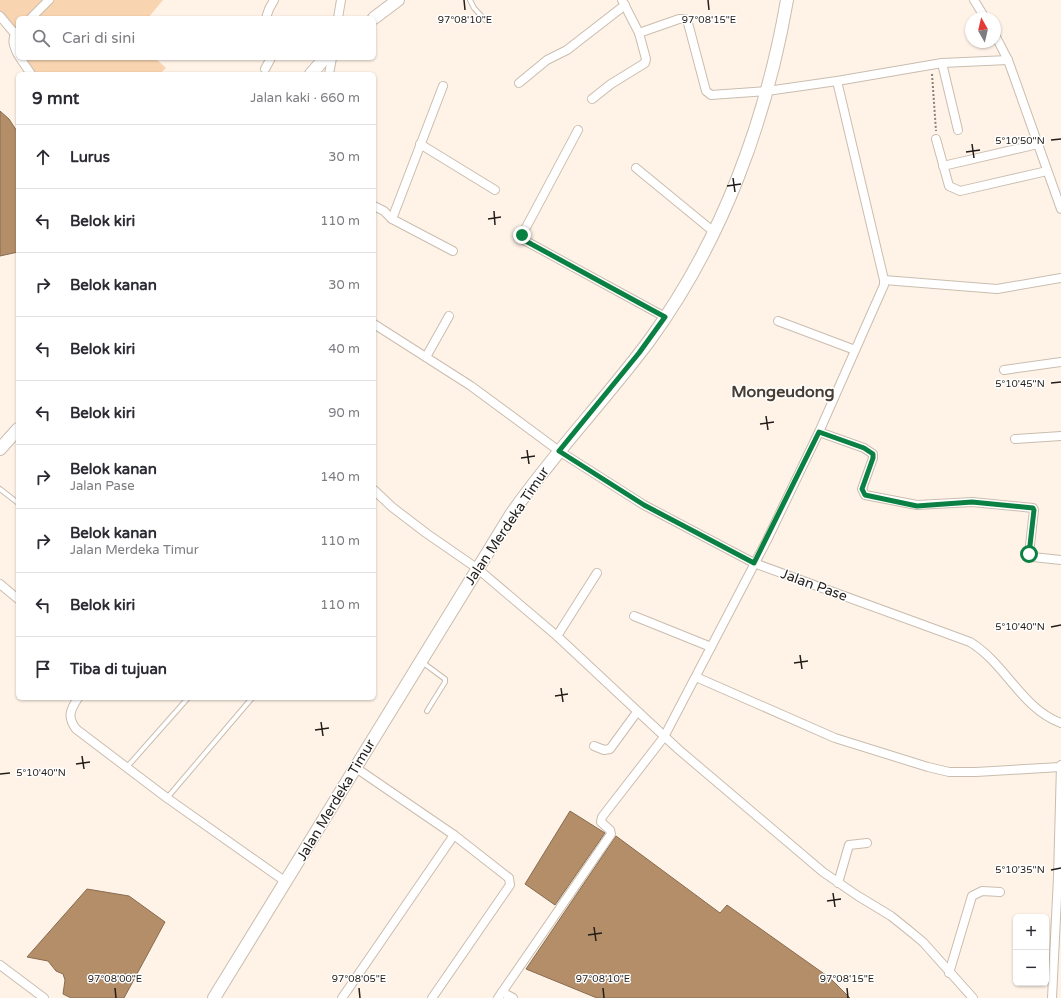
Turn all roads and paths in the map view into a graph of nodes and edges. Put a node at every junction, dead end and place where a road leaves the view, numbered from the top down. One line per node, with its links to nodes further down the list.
1 (49, 0): 11 (street)
2 (274, 0): 12 (street)
3 (341, 0): 13 (street)
4 (398, 0): 14 (main road)
5 (470, 0): 15 (lane)
6 (787, 0): 35 (main road, Jalan Merdeka Timur)
7 (974, 0): 9 (street)
8 (623, 2): 17 (street); 33 (street)
9 (981, 12)
10 (0, 16): 16 (street)
11 (33, 16)
12 (267, 16)
13 (338, 16)
14 (376, 16)
15 (485, 20)
16 (16, 31)
17 (639, 33): 35 (street); 36 (street)
18 (16, 35): 20 (street)
19 (1001, 47): 25 (street)
20 (16, 51)
21 (21, 60): 29 (street)
22 (270, 60): 28 (street)
23 (323, 60): 30 (main road)
24 (332, 60): 31 (street)
25 (1008, 60): 26 (street); 41 (street)
26 (942, 63): 27 (street); 38 (street)
27 (931, 65): 32 (street); 39 (path)
28 (265, 69)
29 (30, 72)
30 (313, 72)
31 (329, 72)
32 (837, 81): 35 (street); 52 (street)
33 (519, 83)
34 (443, 86): 40 (street)
35 (767, 91): 49 (main road, Jalan Merdeka Timur)
36 (592, 99)
37 (578, 130): 54 (street)
38 (958, 130)
39 (936, 138): 42 (street)
40 (420, 144): 45 (street); 48 (street)
41 (1038, 144): 42 (street); 44 (street)
42 (943, 166): 44 (street)
43 (636, 168): 49 (street)
44 (1047, 171): 47 (street)
45 (495, 190)
46 (376, 207): 48 (street)
47 (1061, 209)
48 (392, 219): 50 (street)
49 (714, 232): 54 (main road, Jalan Merdeka Timur)
50 (453, 251)
51 (1061, 278): 52 (street)
52 (884, 280): 57 (street)
53 (449, 316): 58 (street)
54 (665, 317): 66 (main road, Jalan Merdeka Timur)
55 (778, 321): 57 (street)
56 (376, 325): 58 (street, Jalan Pase)
57 (855, 350): 62 (street)
58 (426, 357): 66 (street, Jalan Pase)
59 (1061, 362): 60 (street)
60 (1004, 370)
61 (16, 431): 65 (main road)
62 (819, 432): 70 (street); 71 (street)
63 (1061, 436): 64 (street)
64 (1015, 439)
65 (0, 449)
66 (559, 451): 71 (street, Jalan Pase); 72 (main road, Jalan Merdeka Timur)
67 (0, 489): 69 (lane)
68 (376, 492): 72 (street)
69 (16, 501)
70 (1061, 560)
71 (754, 563): 78 (street); 86 (street, Jalan Pase)
72 (478, 569): 77 (street); 79 (main road, Jalan Merdeka Timur)
73 (597, 572): 77 (street)
74 (0, 584): 75 (street)
75 (16, 597)
76 (634, 616): 78 (street)
77 (557, 636): 85 (street)
78 (711, 647): 80 (street)
79 (420, 660): 84 (lane); 91 (main road, Jalan Merdeka Timur)
80 (696, 677): 87 (street); 89 (street)
81 (77, 700): 90 (street)
82 (186, 700): 90 (lane)
83 (250, 700): 92 (lane)
84 (427, 711)
85 (637, 712): 87 (street); 88 (street)
86 (1061, 723)
87 (664, 737): 96 (street); 100 (street)
88 (594, 746)
89 (1060, 766): 107 (street)
90 (127, 768): 92 (street)
91 (356, 768): 93 (street); 95 (main road, Jalan Merdeka Timur)
92 (167, 798): 95 (street)
93 (454, 835): 103 (street); 104 (street)
94 (867, 843): 96 (street)
95 (286, 882): 102 (main road, Jalan Merdeka Timur)
96 (838, 883): 99 (street)
97 (1000, 892): 99 (street)
98 (0, 965): 101 (street)
99 (949, 973): 106 (street)
100 (500, 995): 105 (street)
101 (44, 998)
102 (214, 998)
103 (342, 998)
104 (432, 998)
105 (513, 998)
106 (973, 998)
107 (1052, 998)

